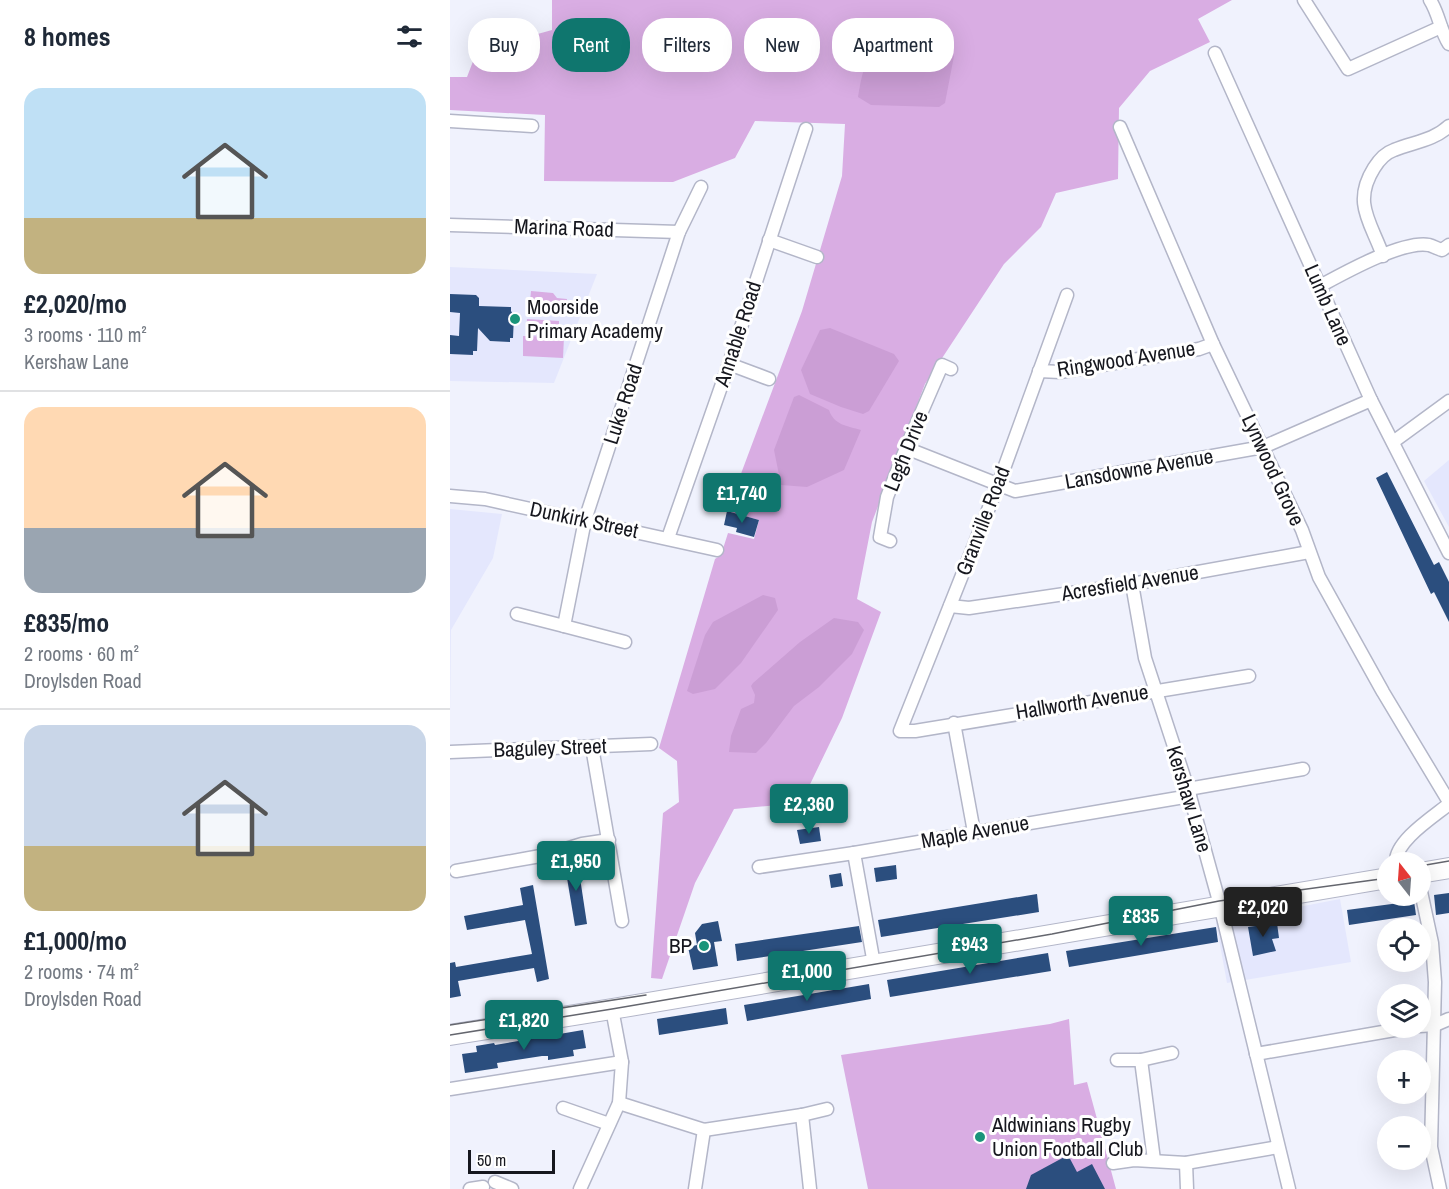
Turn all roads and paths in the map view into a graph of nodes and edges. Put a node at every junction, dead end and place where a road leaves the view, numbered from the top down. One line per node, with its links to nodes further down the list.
1 (1304, 0): 3 (street)
2 (1430, 0): 3 (street)
3 (1441, 27): 4 (street)
4 (1449, 45)
5 (1215, 53): 18 (street, Lumb Lane)
6 (450, 122): 7 (street)
7 (532, 126)
8 (1449, 126): 16 (street)
9 (1120, 127): 20 (street, Lynwood Grove)
10 (807, 129): 14 (street, Annable Road)
11 (701, 187): 13 (street, Luke Road)
12 (450, 225): 13 (street, Marina Road)
13 (679, 232): 32 (street, Luke Road)
14 (769, 240): 17 (street); 21 (street, Annable Road)
15 (1447, 252): 16 (street)
16 (1383, 256): 18 (street)
17 (817, 257)
18 (1320, 285): 25 (street, Lumb Lane)
19 (1067, 295): 23 (street, Granville Road)
20 (1213, 344): 23 (street, Ringwood Avenue); 28 (street, Lynwood Grove)
21 (729, 364): 24 (street); 33 (street, Annable Road)
22 (951, 369): 29 (street, Legh Drive)
23 (1039, 370): 30 (street, Granville Road)
24 (769, 379)
25 (1371, 400): 27 (street, Lumb Lane); 28 (street, Lansdowne Avenue)
26 (1449, 401): 27 (street)
27 (1393, 442): 37 (street, Lumb Lane)
28 (1263, 447): 30 (street, Lansdowne Avenue); 36 (street, Lynwood Grove)
29 (906, 448): 30 (street, Lansdowne Avenue); 34 (street, Legh Drive)
30 (998, 485): 39 (street, Granville Road)
31 (450, 496): 32 (street, Dunkirk Street)
32 (585, 520): 33 (street, Dunkirk Street); 41 (street, Luke Road)
33 (668, 538): 35 (street, Dunkirk Street)
34 (890, 541)
35 (717, 550)
36 (1309, 552): 38 (street, Acresfield Avenue); 52 (street, Lynwood Grove)
37 (1449, 553)
38 (1132, 584): 39 (street, Acresfield Avenue); 44 (street, Kershaw Lane)
39 (950, 606): 46 (street, Granville Road)
40 (517, 614): 41 (street)
41 (564, 626): 42 (street)
42 (625, 642)
43 (1249, 676): 44 (street, Hallworth Avenue)
44 (1155, 690): 45 (street, Hallworth Avenue); 51 (street, Kershaw Lane)
45 (954, 723): 46 (street, Hallworth Avenue); 53 (street)
46 (915, 731)
47 (651, 744): 48 (street, Baguley Street)
48 (592, 747): 49 (street, Baguley Street); 54 (street)
49 (450, 752)
50 (1303, 769): 51 (street, Maple Avenue)
51 (1189, 793): 53 (street, Maple Avenue); 62 (street, Kershaw Lane)
52 (1449, 803): 55 (street)
53 (974, 832): 56 (street, Maple Avenue)
54 (609, 840): 59 (street); 64 (street)
55 (1398, 852)
56 (854, 853): 57 (street, Maple Avenue); 65 (street)
57 (759, 867)
58 (1449, 868): 60 (main road)
59 (456, 871)
60 (1431, 871)
61 (1377, 880): 62 (main road)
62 (1220, 905): 65 (main road); 74 (street, Kershaw Lane)
63 (1424, 906): 70 (street)
64 (622, 921)
65 (874, 964): 66 (main road)
66 (612, 1009): 68 (main road); 72 (main road); 77 (street)
67 (1449, 1019): 70 (street)
68 (450, 1025)
69 (1431, 1025): 70 (street)
70 (1435, 1025): 98 (street)
71 (1377, 1033): 74 (street)
72 (450, 1035)
73 (1172, 1053): 76 (street)
74 (1256, 1054): 85 (street, Kershaw Lane)
75 (1117, 1060): 76 (street)
76 (1141, 1060): 86 (street)
77 (622, 1062): 78 (street); 79 (street)
78 (450, 1089)
79 (619, 1103): 83 (street); 84 (street)
80 (563, 1108): 83 (street)
81 (827, 1109): 82 (street)
82 (802, 1115): 84 (street); 95 (street)
83 (609, 1124): 93 (street)
84 (704, 1130): 94 (street)
85 (1278, 1147): 88 (street); 97 (street, Kershaw Lane)
86 (1154, 1160): 87 (street); 88 (street)
87 (1113, 1163)
88 (1186, 1163): 96 (street)
89 (495, 1182): 92 (street)
90 (483, 1187): 91 (street)
91 (470, 1189)
92 (512, 1189)
93 (580, 1189)
94 (695, 1189)
95 (810, 1189)
96 (1187, 1189)
97 (1289, 1189)
98 (1440, 1189)

